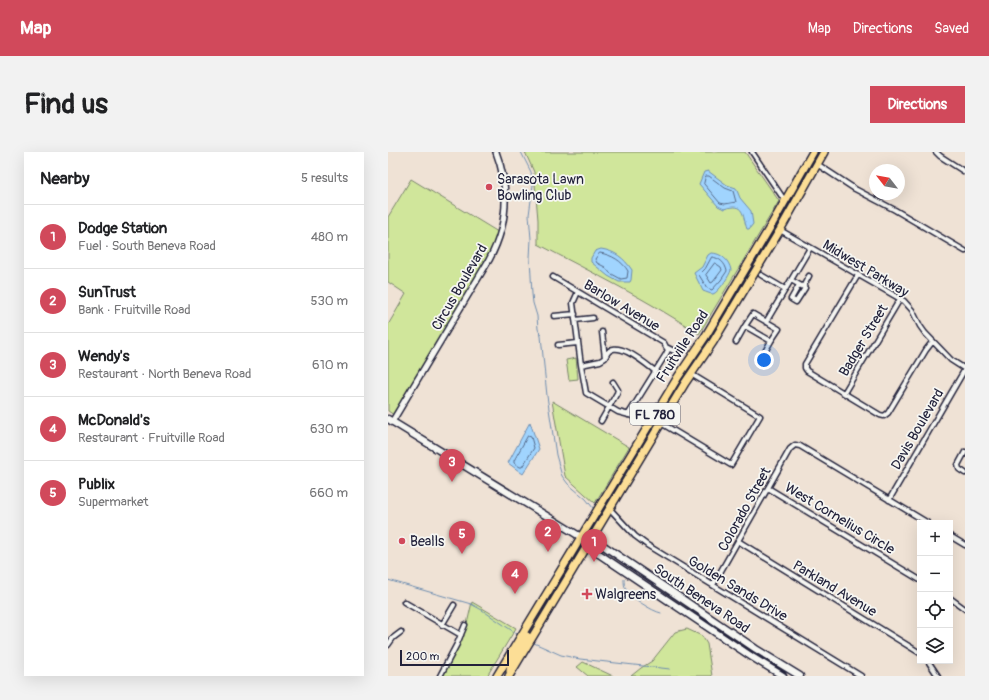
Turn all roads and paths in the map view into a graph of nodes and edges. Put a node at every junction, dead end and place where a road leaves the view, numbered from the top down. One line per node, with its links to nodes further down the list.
1 (496, 152): 46 (street, Circus Boulevard)
2 (752, 152): 8 (street)
3 (813, 152): 8 (main road, Fruitville Road / FL 780)
4 (824, 152): 6 (main road, Fruitville Road / FL 780)
5 (936, 152): 7 (street)
6 (817, 164): 10 (main road, Fruitville Road / FL 780); 12 (street)
7 (965, 172)
8 (785, 202): 9 (main road, Fruitville Road / FL 780)
9 (780, 210): 10 (main road); 43 (main road, Fruitville Road / FL 780)
10 (780, 230): 11 (street, Midwest Parkway); 40 (main road, Fruitville Road / FL 780)
11 (810, 248): 14 (street, Midwest Parkway); 17 (street)
12 (965, 251)
13 (761, 275): 18 (street)
14 (858, 275): 20 (street, Midwest Parkway); 42 (street)
15 (809, 276): 17 (street)
16 (553, 277): 19 (street, Barlow Avenue)
17 (791, 280): 18 (street)
18 (785, 289): 25 (street)
19 (578, 292): 21 (street); 33 (street, Barlow Avenue)
20 (900, 298): 29 (street, Midwest Parkway); 42 (street, Badger Street)
21 (575, 314): 22 (street); 24 (street)
22 (554, 316)
23 (594, 318): 24 (street)
24 (575, 320): 31 (street)
25 (766, 322): 26 (street); 28 (street)
26 (745, 326): 28 (street); 30 (street)
27 (602, 332): 35 (street)
28 (772, 341): 36 (street)
29 (933, 341): 38 (street, Midwest Parkway); 42 (street)
30 (736, 342)
31 (578, 343): 32 (street); 37 (street)
32 (558, 345)
33 (666, 347): 34 (street, Barlow Avenue); 39 (street)
34 (678, 353)
35 (606, 356): 37 (street); 39 (street)
36 (762, 357)
37 (581, 365): 44 (street)
38 (965, 369): 54 (street, Davis Boulevard)
39 (655, 371): 45 (street)
40 (691, 374): 49 (main road, Fruitville Road / FL 780); 49 (street)
41 (613, 382): 44 (street)
42 (844, 393)
43 (663, 401): 48 (main road, Fruitville Road / FL 780); 49 (main road)
44 (609, 407): 45 (street); 47 (street)
45 (628, 415): 48 (street)
46 (390, 421): 57 (main road, South Beneva Road)
47 (601, 421)
48 (649, 424): 50 (main road); 57 (main road, Fruitville Road / FL 780)
49 (661, 424): 50 (main road, Fruitville Road / FL 780)
50 (649, 444): 55 (main road, Fruitville Road / FL 780)
51 (965, 452): 52 (street)
52 (965, 473)
53 (768, 488): 54 (street, Colorado Street); 59 (street, Colorado Street); 62 (street, West Cornelius Circle)
54 (889, 500): 56 (street)
55 (610, 509): 60 (main road, Fruitville Road / FL 780); 63 (street, Golden Sands Drive)
56 (923, 520)
57 (581, 537): 60 (main road, South Beneva Road); 70 (main road, Fruitville Road / FL 780)
58 (953, 538): 61 (street)
59 (738, 541): 63 (street, Colorado Street); 74 (street, Parkland Avenue)
60 (590, 542): 76 (main road, Fruitville Road / FL 780); 79 (main road, South Beneva Road); 80 (main road, South Beneva Road)
61 (965, 545)
62 (917, 578)
63 (713, 585): 81 (street, Golden Sands Drive)
64 (953, 600): 67 (street)
65 (404, 602): 68 (street)
66 (454, 605): 68 (street)
67 (965, 609)
68 (442, 625): 72 (street)
69 (465, 625): 72 (street)
70 (527, 627): 76 (main road); 78 (main road, Fruitville Road / FL 780)
71 (401, 632): 73 (street)
72 (461, 635): 77 (street)
73 (388, 645)
74 (917, 651)
75 (930, 664): 82 (street)
76 (510, 675)
77 (440, 676)
78 (497, 676)
79 (784, 676)
80 (800, 676)
81 (861, 676)
82 (938, 676)

